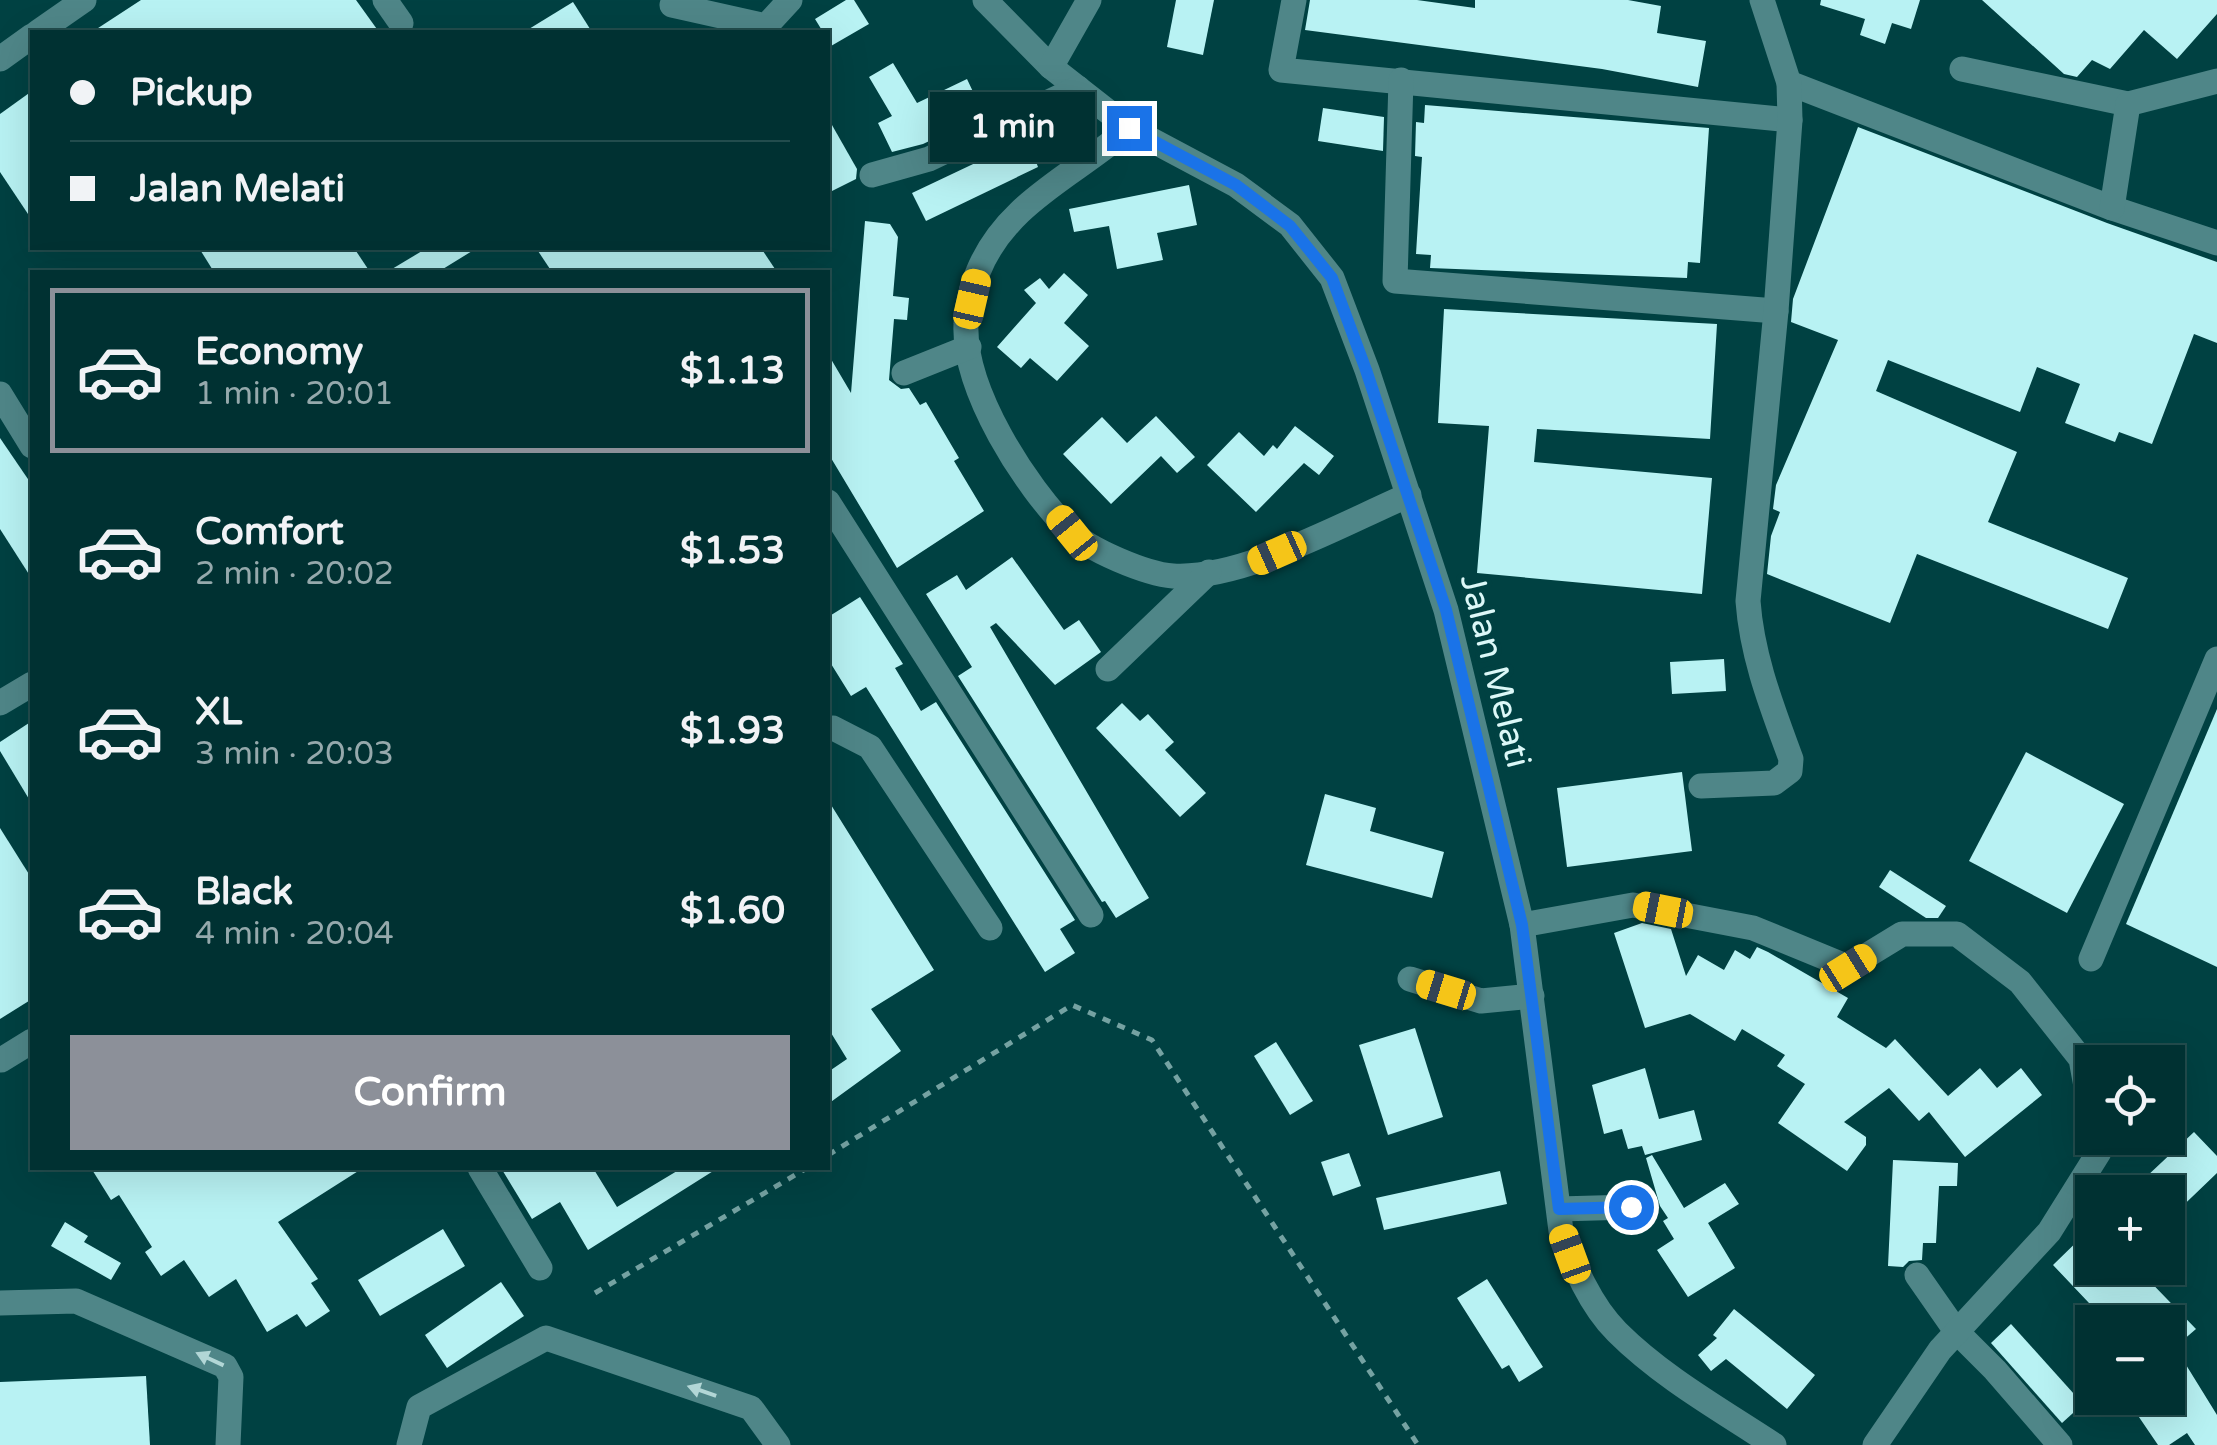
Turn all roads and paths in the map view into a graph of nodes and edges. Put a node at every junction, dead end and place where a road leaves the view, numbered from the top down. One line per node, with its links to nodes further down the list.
1 (84, 0): 10 (lane)
2 (385, 0): 9 (lane)
3 (790, 0): 11 (lane)
4 (986, 0): 14 (lane, Jalan Melati)
5 (1090, 0): 14 (lane)
6 (1294, 0): 16 (lane)
7 (1762, 0): 18 (lane)
8 (672, 5): 11 (lane)
9 (401, 23)
10 (41, 30)
11 (764, 30)
12 (30, 38): 13 (lane)
13 (0, 59)
14 (1051, 67): 19 (lane, Jalan Melati)
15 (1962, 69): 20 (lane)
16 (1401, 80): 21 (lane); 26 (lane)
17 (2217, 81): 20 (lane)
18 (1789, 83): 21 (lane); 24 (lane)
19 (1078, 88): 22 (lane, Jalan Melati); 23 (lane)
20 (2128, 104): 24 (lane)
21 (1790, 120): 26 (lane)
22 (1129, 128): 27 (lane); 31 (lane, Jalan Melati)
23 (872, 175)
24 (2112, 208): 25 (lane)
25 (2217, 244)
26 (1776, 310): 39 (lane)
27 (969, 346): 28 (lane); 33 (lane)
28 (904, 373)
29 (0, 394): 30 (lane)
30 (30, 443)
31 (1409, 495): 33 (lane); 41 (lane, Jalan Melati)
32 (830, 505): 40 (lane)
33 (1210, 572): 35 (lane)
34 (2217, 659): 43 (lane)
35 (1108, 669)
36 (30, 685): 37 (lane)
37 (0, 704)
38 (830, 728): 42 (lane)
39 (1701, 786)
40 (1091, 916)
41 (1522, 925): 45 (lane, Jalan Melati); 47 (lane)
42 (990, 928)
43 (2091, 958)
44 (1410, 979): 45 (lane)
45 (1532, 996): 54 (lane, Jalan Melati)
46 (30, 1042): 48 (lane)
47 (2075, 1051)
48 (1, 1060)
49 (830, 1154): 63 (path)
50 (2097, 1155): 59 (lane)
51 (481, 1170): 55 (lane)
52 (804, 1170): 57 (path)
53 (1631, 1207): 54 (lane)
54 (1559, 1209): 64 (lane, Jalan Melati)
55 (540, 1268)
56 (1917, 1275): 59 (lane)
57 (595, 1293)
58 (0, 1303): 60 (lane, one-way to 58)
59 (1956, 1331): 65 (lane); 66 (lane)
60 (228, 1445)
61 (409, 1445): 62 (lane, one-way to 61)
62 (778, 1445)
63 (1418, 1445)
64 (1774, 1445)
65 (1874, 1445)
66 (2060, 1445)

